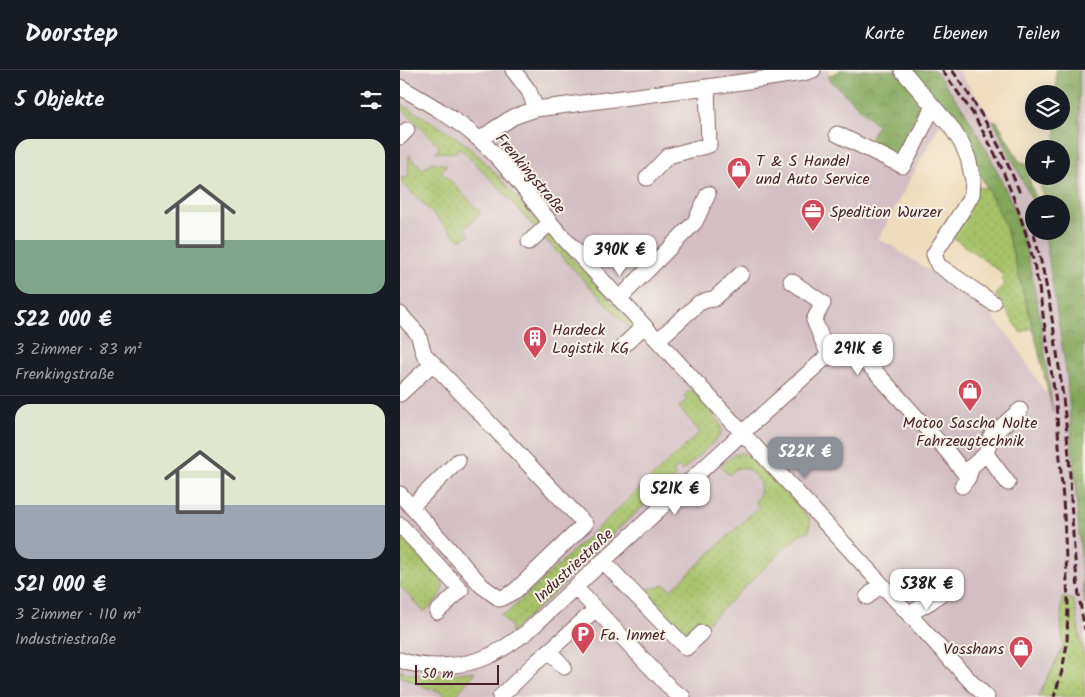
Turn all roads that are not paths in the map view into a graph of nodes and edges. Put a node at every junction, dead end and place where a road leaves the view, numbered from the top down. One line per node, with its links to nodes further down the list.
1 (513, 70): 7 (street)
2 (813, 70): 5 (street)
3 (902, 70): 6 (street)
4 (400, 87): 9 (street, Frenkingstraße)
5 (707, 87): 7 (street); 10 (street)
6 (933, 106): 8 (street); 17 (street)
7 (536, 109): 9 (street)
8 (837, 134)
9 (480, 140): 12 (street, Frenkingstraße)
10 (647, 178)
11 (708, 194): 16 (street)
12 (550, 223): 13 (street); 16 (street, Frenkingstraße)
13 (529, 242)
14 (741, 274): 20 (street)
15 (791, 280): 22 (street)
16 (620, 299): 19 (street, Frenkingstraße)
17 (993, 303)
18 (400, 314): 23 (street)
19 (644, 326): 20 (street, Frenkingstraße); 21 (street)
20 (658, 340): 26 (street, Frenkingstraße)
21 (625, 344)
22 (829, 356): 26 (street); 27 (street)
23 (433, 363): 24 (street); 31 (street)
24 (400, 394)
25 (1020, 410): 27 (street)
26 (742, 432): 33 (street, Industriestraße); 34 (street, Frenkingstraße)
27 (986, 454): 29 (street)
28 (458, 461): 31 (street)
29 (1008, 483)
30 (400, 494): 31 (street)
31 (412, 506)
32 (400, 525): 39 (street)
33 (603, 561): 35 (street, Industriestraße); 41 (street)
34 (881, 584): 37 (street); 40 (street, Frenkingstraße)
35 (575, 587): 38 (street); 43 (street, Industriestraße)
36 (949, 587): 40 (street)
37 (867, 597)
38 (596, 609): 42 (street); 45 (street)
39 (437, 612)
40 (909, 614): 47 (street, Frenkingstraße)
41 (702, 633)
42 (549, 651): 44 (street); 46 (street)
43 (400, 660)
44 (564, 668)
45 (676, 696)
46 (500, 697)
47 (987, 697)

